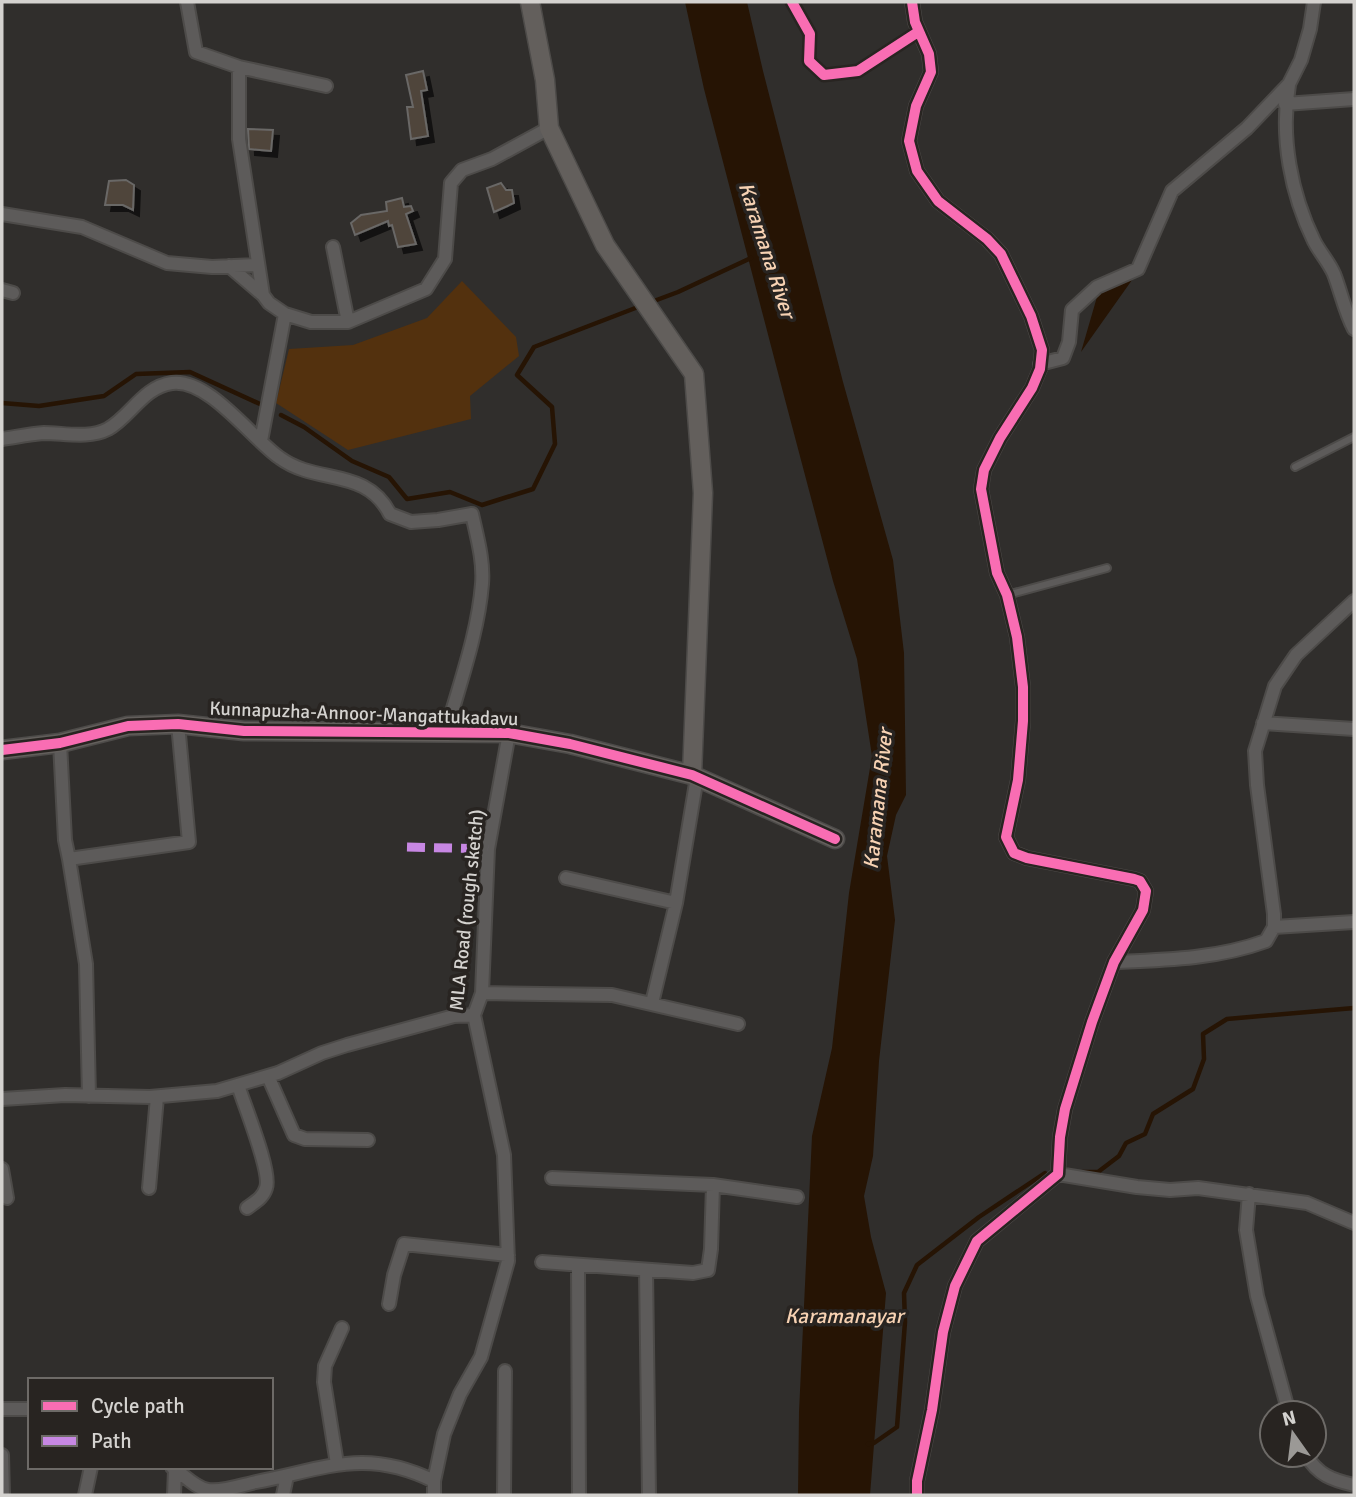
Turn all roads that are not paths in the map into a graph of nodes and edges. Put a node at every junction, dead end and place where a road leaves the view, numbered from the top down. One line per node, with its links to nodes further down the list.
1 (187, 2): 5 (street)
2 (530, 2): 10 (street)
3 (912, 2): 19 (street)
4 (1314, 2): 6 (street)
5 (239, 67): 7 (street); 13 (street)
6 (1289, 84): 9 (street); 19 (street)
7 (326, 86)
8 (1354, 99): 9 (street)
9 (1285, 104): 18 (street)
10 (549, 128): 17 (street); 34 (street)
11 (2, 214): 14 (street)
12 (333, 247): 17 (street)
13 (257, 265): 14 (street); 15 (street)
14 (229, 266): 15 (street)
15 (263, 295): 16 (street)
16 (285, 314): 17 (street); 22 (street)
17 (348, 322)
18 (1354, 329)
19 (1040, 364): 25 (street)
20 (1354, 437): 23 (lane)
21 (2, 439): 22 (street)
22 (261, 441): 30 (street)
23 (1295, 467)
24 (1107, 568): 25 (lane)
25 (1007, 595): 41 (street)
26 (1354, 601): 27 (street)
27 (1264, 723): 29 (street); 40 (street)
28 (178, 724): 30 (street, Kunnapuzha-Annoor-Mangattukadavu); 32 (street, Kunnapuzha-Annoor-Mangattukadavu); 36 (street)
29 (1354, 729)
30 (446, 733): 31 (street, Kunnapuzha-Annoor-Mangattukadavu)
31 (509, 733): 34 (street, Kunnapuzha-Annoor-Mangattukadavu); 42 (street, MLA Road (rough sketch))
32 (60, 743): 33 (street, Kunnapuzha-Annoor-Mangattukadavu); 36 (street)
33 (2, 750)
34 (694, 776): 35 (street, Kunnapuzha-Annoor-Mangattukadavu); 38 (street)
35 (835, 839)
36 (69, 859): 48 (street)
37 (566, 878): 38 (street)
38 (676, 903): 43 (street)
39 (1354, 922): 40 (street)
40 (1274, 927): 41 (street)
41 (1114, 962): 53 (street)
42 (482, 993): 43 (street); 44 (street, MLA Road (rough sketch))
43 (652, 1003): 45 (street)
44 (474, 1015): 46 (street); 62 (street, MLA Road (rough sketch))
45 (738, 1024)
46 (268, 1076): 47 (street); 51 (street)
47 (238, 1086): 49 (street); 60 (street)
48 (89, 1096): 49 (street); 50 (street)
49 (157, 1097): 56 (street)
50 (2, 1098)
51 (368, 1140)
52 (2, 1169): 59 (street)
53 (1058, 1174): 57 (street); 89 (street)
54 (552, 1178): 55 (street)
55 (713, 1185): 58 (street); 65 (street)
56 (149, 1188)
57 (1249, 1194): 61 (street); 69 (street)
58 (797, 1197)
59 (7, 1198)
60 (247, 1208)
61 (1354, 1223)
62 (508, 1255): 66 (street); 79 (street, MLA Road (rough sketch))
63 (542, 1262): 64 (street)
64 (578, 1266): 65 (street); 87 (street)
65 (646, 1270): 88 (street)
66 (388, 1304)
67 (342, 1328): 73 (street)
68 (505, 1371): 86 (street)
69 (1285, 1399)
70 (2, 1409): 71 (street)
71 (28, 1409)
72 (2, 1455): 81 (street)
73 (337, 1464): 78 (street); 79 (street)
74 (91, 1469): 82 (street)
75 (174, 1469): 83 (street)
76 (175, 1469): 78 (street)
77 (1316, 1469): 80 (street)
78 (287, 1476): 84 (street)
79 (434, 1481): 85 (street, MLA Road (rough sketch))
80 (1354, 1485)
81 (3, 1495)
82 (85, 1495)
83 (174, 1495)
84 (283, 1495)
85 (434, 1495)
86 (504, 1495)
87 (579, 1495)
88 (649, 1495)
89 (917, 1495)

